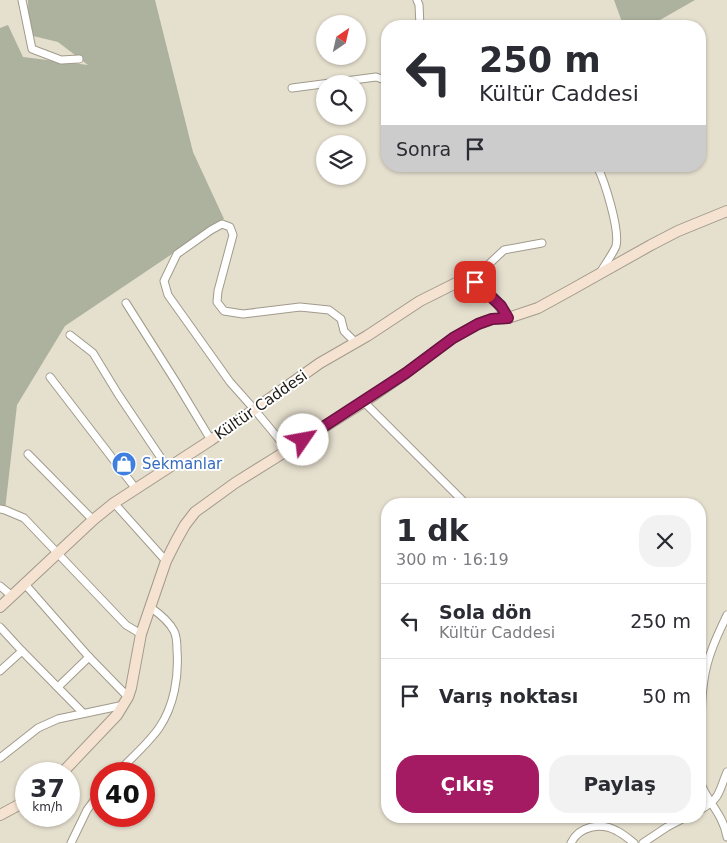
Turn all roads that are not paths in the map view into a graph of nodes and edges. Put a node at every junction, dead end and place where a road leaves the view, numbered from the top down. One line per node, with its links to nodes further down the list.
1 (22, 0): 4 (street)
2 (417, 0): 3 (street)
3 (420, 20)
4 (79, 58)
5 (381, 79): 6 (street)
6 (292, 88)
7 (600, 172): 10 (street)
8 (727, 211): 10 (street)
9 (542, 243): 11 (street)
10 (598, 275): 13 (street)
11 (470, 279): 13 (street); 15 (street, Kültür Caddesi)
12 (126, 303): 19 (street)
13 (508, 318): 17 (street)
14 (70, 336): 22 (street)
15 (356, 343): 18 (street, Kültür Caddesi); 18 (street)
16 (50, 377): 23 (street)
17 (364, 402): 20 (street); 24 (street)
18 (254, 409): 19 (street, Kültür Caddesi); 20 (street)
19 (212, 440): 22 (street, Kültür Caddesi)
20 (288, 450): 29 (street)
21 (28, 454): 27 (street)
22 (167, 467): 23 (street, Kültür Caddesi)
23 (136, 489): 25 (street, Kültür Caddesi)
24 (460, 498)
25 (114, 503): 27 (street, Kültür Caddesi); 29 (street)
26 (0, 509): 28 (street)
27 (93, 520): 28 (street, Kültür Caddesi)
28 (58, 553): 30 (street, Kültür Caddesi); 37 (street)
29 (166, 562): 33 (street)
30 (24, 583): 32 (street, Kültür Caddesi); 39 (street)
31 (0, 586): 32 (street)
32 (12, 596): 34 (street, Kültür Caddesi)
33 (150, 606): 37 (street); 47 (street)
34 (0, 607)
35 (727, 615): 41 (street)
36 (0, 627): 38 (street)
37 (141, 634): 43 (street)
38 (22, 651): 40 (street); 42 (street)
39 (89, 657): 42 (street); 43 (street)
40 (0, 671)
41 (706, 672)
42 (58, 687): 44 (street)
43 (126, 701): 44 (street); 46 (street)
44 (83, 713): 45 (street)
45 (2, 754)
46 (72, 762)
47 (127, 762)
48 (727, 772): 50 (street)
49 (706, 794): 50 (street)
50 (712, 803): 52 (street); 56 (street)
51 (90, 806): 57 (street)
52 (706, 806)
53 (15, 807): 54 (street)
54 (0, 815)
55 (675, 823): 60 (street)
56 (727, 838)
57 (71, 843)
58 (571, 843): 59 (street)
59 (634, 843)
60 (644, 843)

